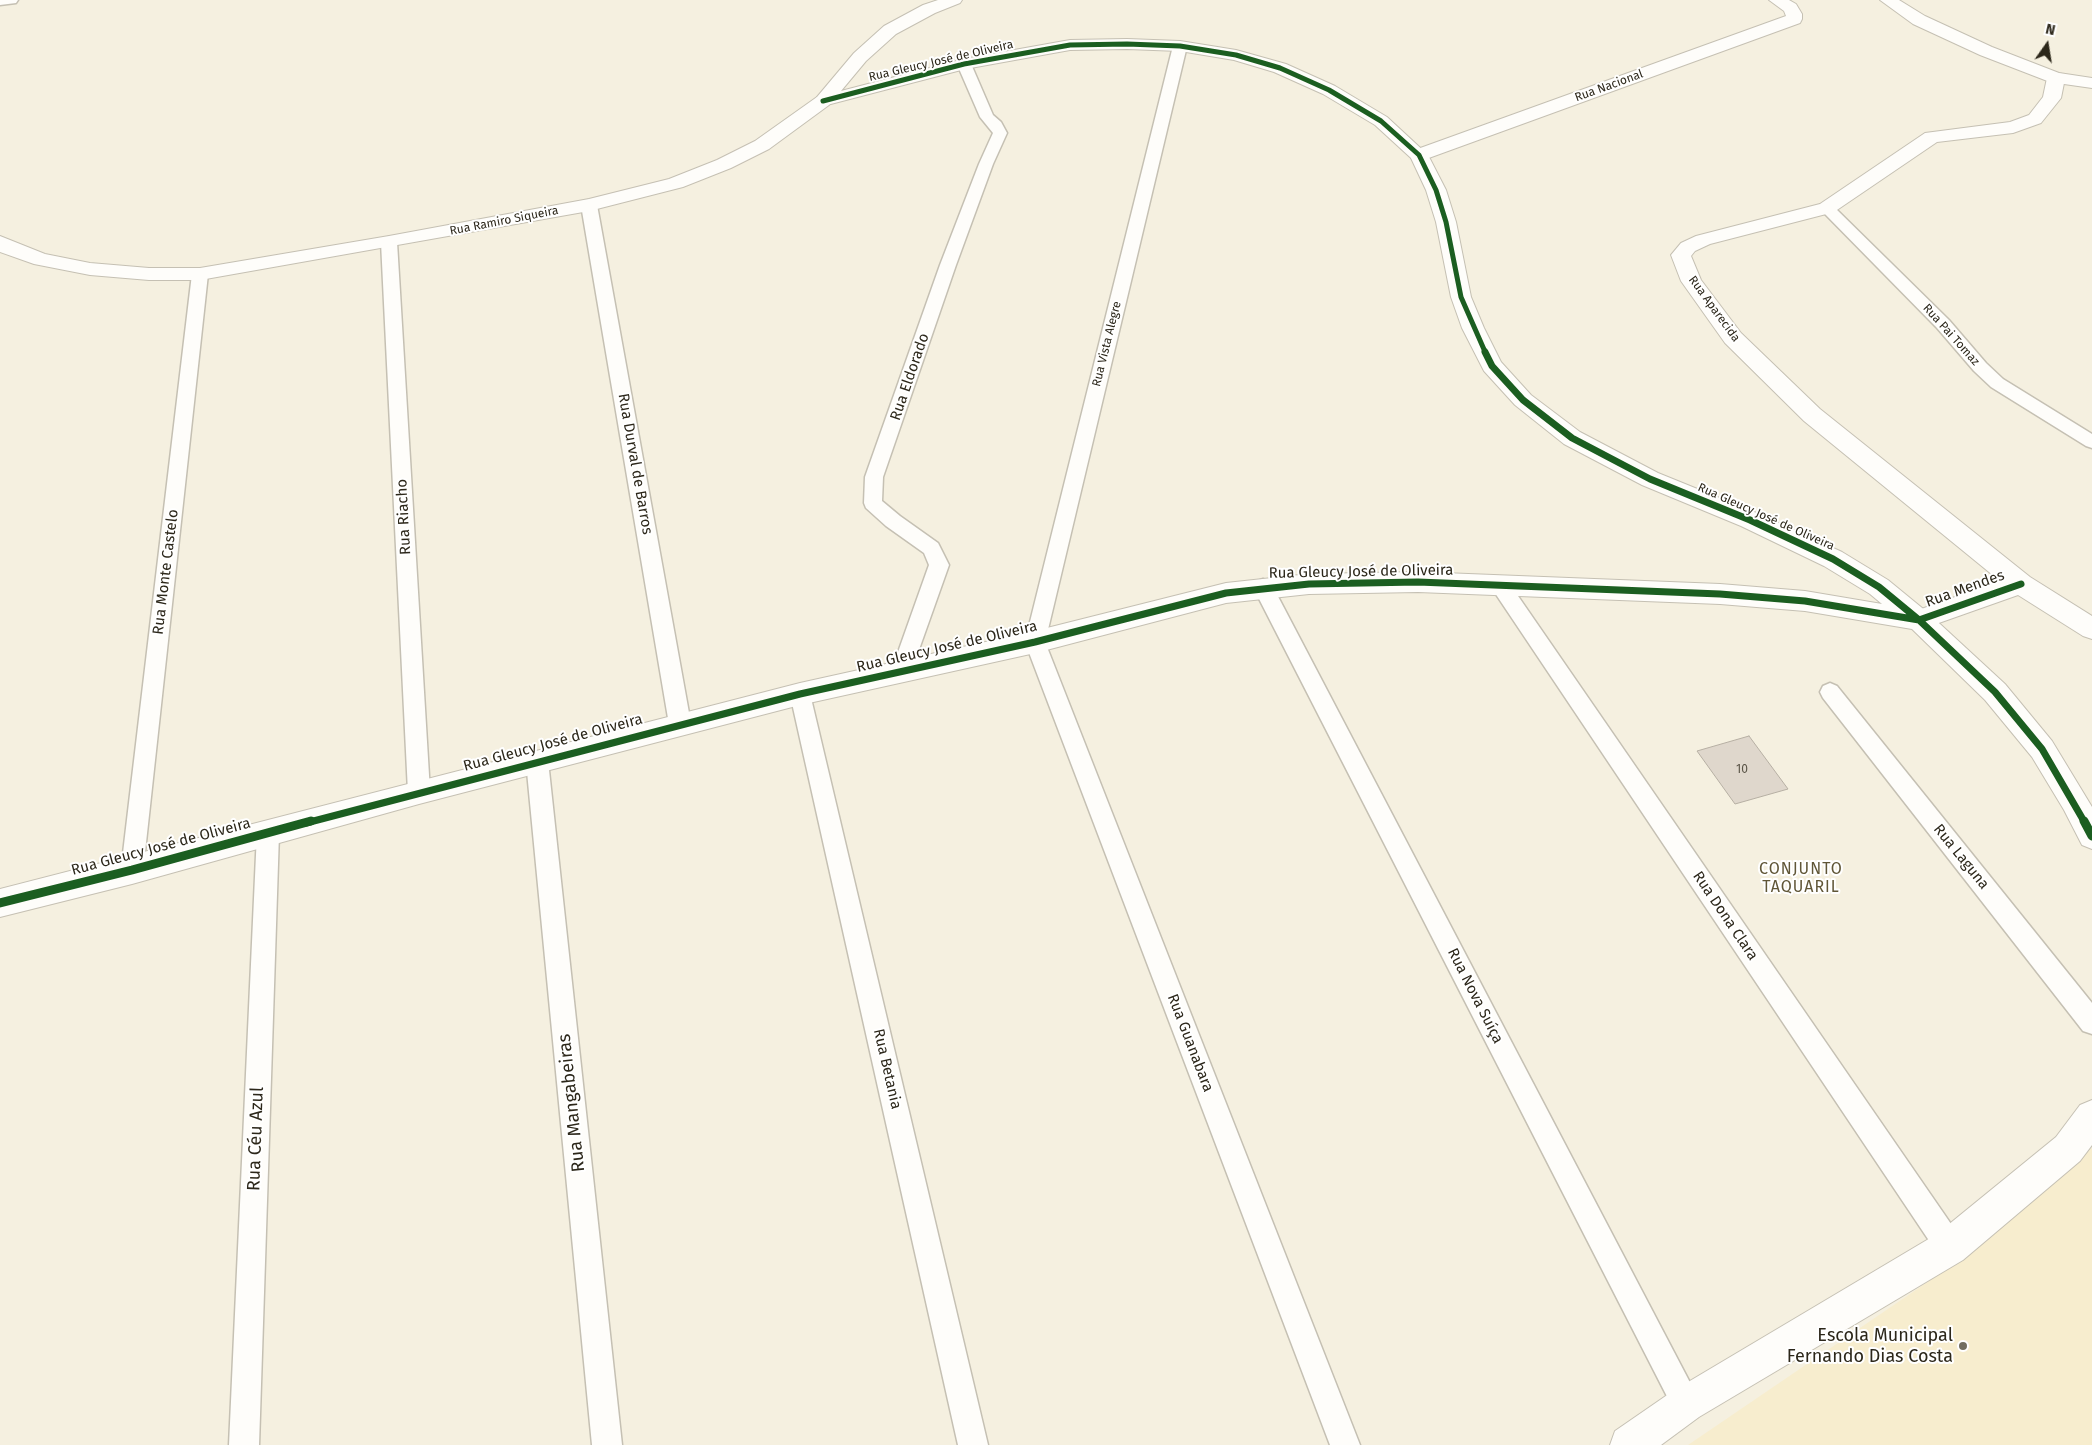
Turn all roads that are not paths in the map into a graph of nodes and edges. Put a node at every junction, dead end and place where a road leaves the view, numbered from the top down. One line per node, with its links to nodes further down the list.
1 (12, 0): 5 (lane)
2 (954, 0): 10 (street, Rua Ramiro Siqueira)
3 (1777, 0): 11 (street, Rua Nacional)
4 (1888, 0): 8 (street)
5 (0, 1)
6 (1180, 46): 7 (street, Rua Gleucy José de Oliveira); 11 (street, Rua Gleucy José de Oliveira); 23 (lane, Rua Vista Alegre)
7 (964, 64): 10 (street, Rua Gleucy José de Oliveira); 24 (lane, Rua Eldorado)
8 (2056, 78): 9 (street); 13 (street, Rua Aparecida)
9 (2092, 83)
10 (823, 101): 12 (street, Rua Ramiro Siqueira)
11 (1419, 155): 21 (street, Rua Gleucy José de Oliveira)
12 (589, 205): 15 (street, Rua Ramiro Siqueira); 27 (lane, Rua Durval de Barros)
13 (1827, 208): 17 (lane, Rua Pai Tomaz); 18 (street, Rua Aparecida)
14 (0, 242): 16 (street, Rua Ramiro Siqueira)
15 (388, 242): 16 (street, Rua Ramiro Siqueira); 29 (lane, Rua Riacho)
16 (200, 274): 32 (lane, Rua Monte Castelo)
17 (2092, 442)
18 (2021, 584): 21 (street, Rua Mendes); 22 (street, Rua Aparecida)
19 (1500, 585): 20 (street, Rua Gleucy José de Oliveira); 21 (street, Rua Gleucy José de Oliveira); 36 (lane, Rua Dona Clara)
20 (1263, 588): 23 (street, Rua Gleucy José de Oliveira); 37 (lane, Rua Nova Suíça)
21 (1919, 620): 31 (street, Rua Gleucy José de Oliveira)
22 (2092, 629)
23 (1035, 642): 24 (street, Rua Gleucy José de Oliveira); 41 (lane, Rua Guanabara)
24 (901, 672): 26 (street, Rua Gleucy José de Oliveira)
25 (1830, 692): 34 (lane, Rua Laguna)
26 (800, 694): 27 (street, Rua Gleucy José de Oliveira); 40 (lane, Rua Betania)
27 (680, 724): 28 (street, Rua Gleucy José de Oliveira)
28 (537, 761): 29 (street, Rua Gleucy José de Oliveira); 39 (lane, Rua Mangabeiras)
29 (419, 792): 30 (street, Rua Gleucy José de Oliveira)
30 (268, 834): 32 (street, Rua Gleucy José de Oliveira); 38 (lane, Rua Céu Azul)
31 (2092, 836)
32 (132, 870): 33 (street, Rua Gleucy José de Oliveira)
33 (0, 903)
34 (2092, 1022)
35 (2092, 1117): 36 (street)
36 (1950, 1248): 37 (street)
37 (1686, 1404): 42 (street)
38 (244, 1445)
39 (607, 1445)
40 (973, 1445)
41 (1344, 1445)
42 (1629, 1445)

